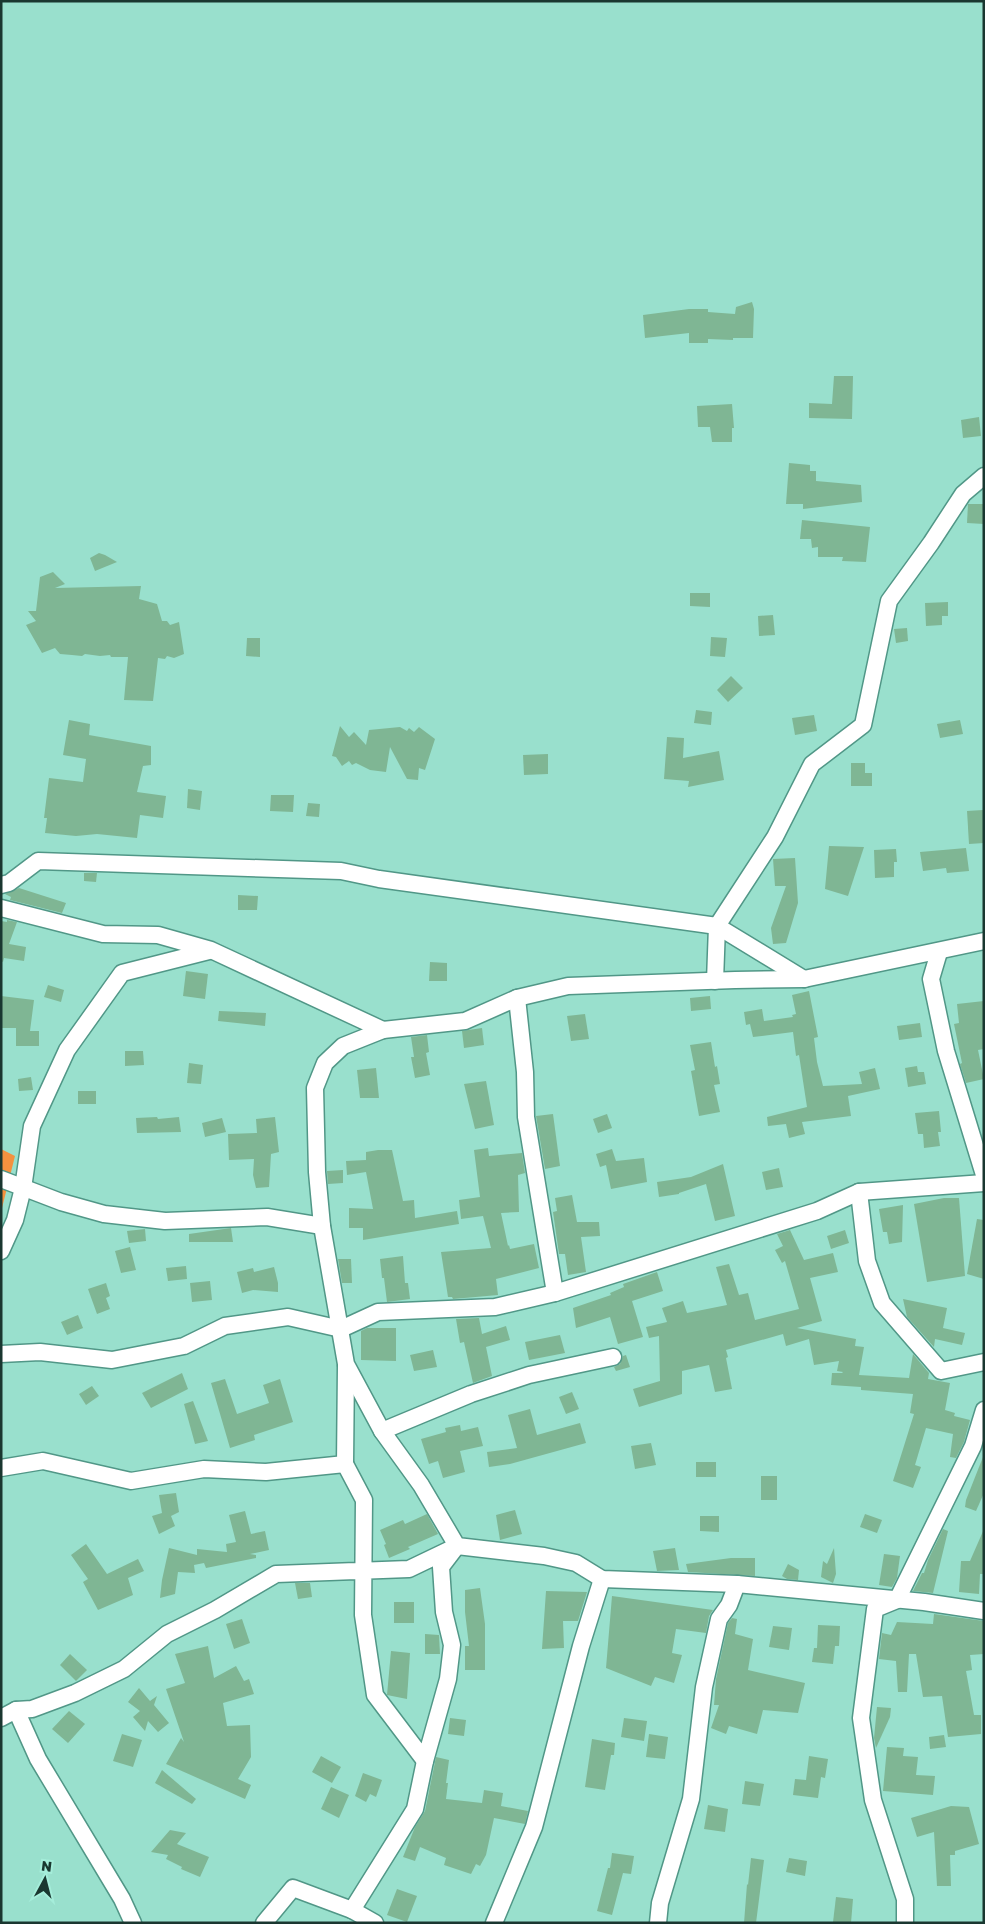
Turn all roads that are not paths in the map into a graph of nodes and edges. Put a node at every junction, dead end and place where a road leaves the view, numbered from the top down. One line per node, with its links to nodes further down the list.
1 (984, 476): 4 (street)
2 (1, 885): 4 (street)
3 (1, 908): 6 (street)
4 (717, 926): 8 (street); 9 (street)
5 (984, 941): 7 (street)
6 (211, 950): 11 (street); 15 (street)
7 (939, 952): 8 (street); 12 (street)
8 (804, 979): 9 (street)
9 (715, 981): 10 (street)
10 (517, 998): 11 (street); 19 (street)
11 (383, 1030): 17 (street)
12 (984, 1175)
13 (1, 1179): 15 (street)
14 (984, 1183): 16 (street)
15 (24, 1188): 17 (street); 18 (street)
16 (858, 1192): 19 (street); 23 (street)
17 (322, 1226): 20 (street)
18 (1, 1251)
19 (555, 1292): 20 (street)
20 (341, 1329): 21 (street); 24 (street)
21 (1, 1354)
22 (613, 1356): 26 (street)
23 (984, 1362)
24 (346, 1364): 26 (street); 27 (street)
25 (984, 1410): 33 (street)
26 (382, 1431): 29 (street)
27 (345, 1464): 28 (street); 30 (street)
28 (1, 1468)
29 (457, 1546): 30 (street); 31 (street); 37 (street)
30 (364, 1571): 35 (street); 37 (street)
31 (602, 1579): 32 (street); 42 (street)
32 (737, 1584): 33 (street); 43 (street)
33 (897, 1600): 34 (street); 44 (street)
34 (984, 1611)
35 (16, 1710): 36 (street); 39 (street)
36 (1, 1718)
37 (425, 1761): 38 (street)
38 (352, 1910): 40 (street); 41 (street)
39 (133, 1923)
40 (264, 1923)
41 (375, 1923)
42 (494, 1923)
43 (658, 1923)
44 (905, 1923)

